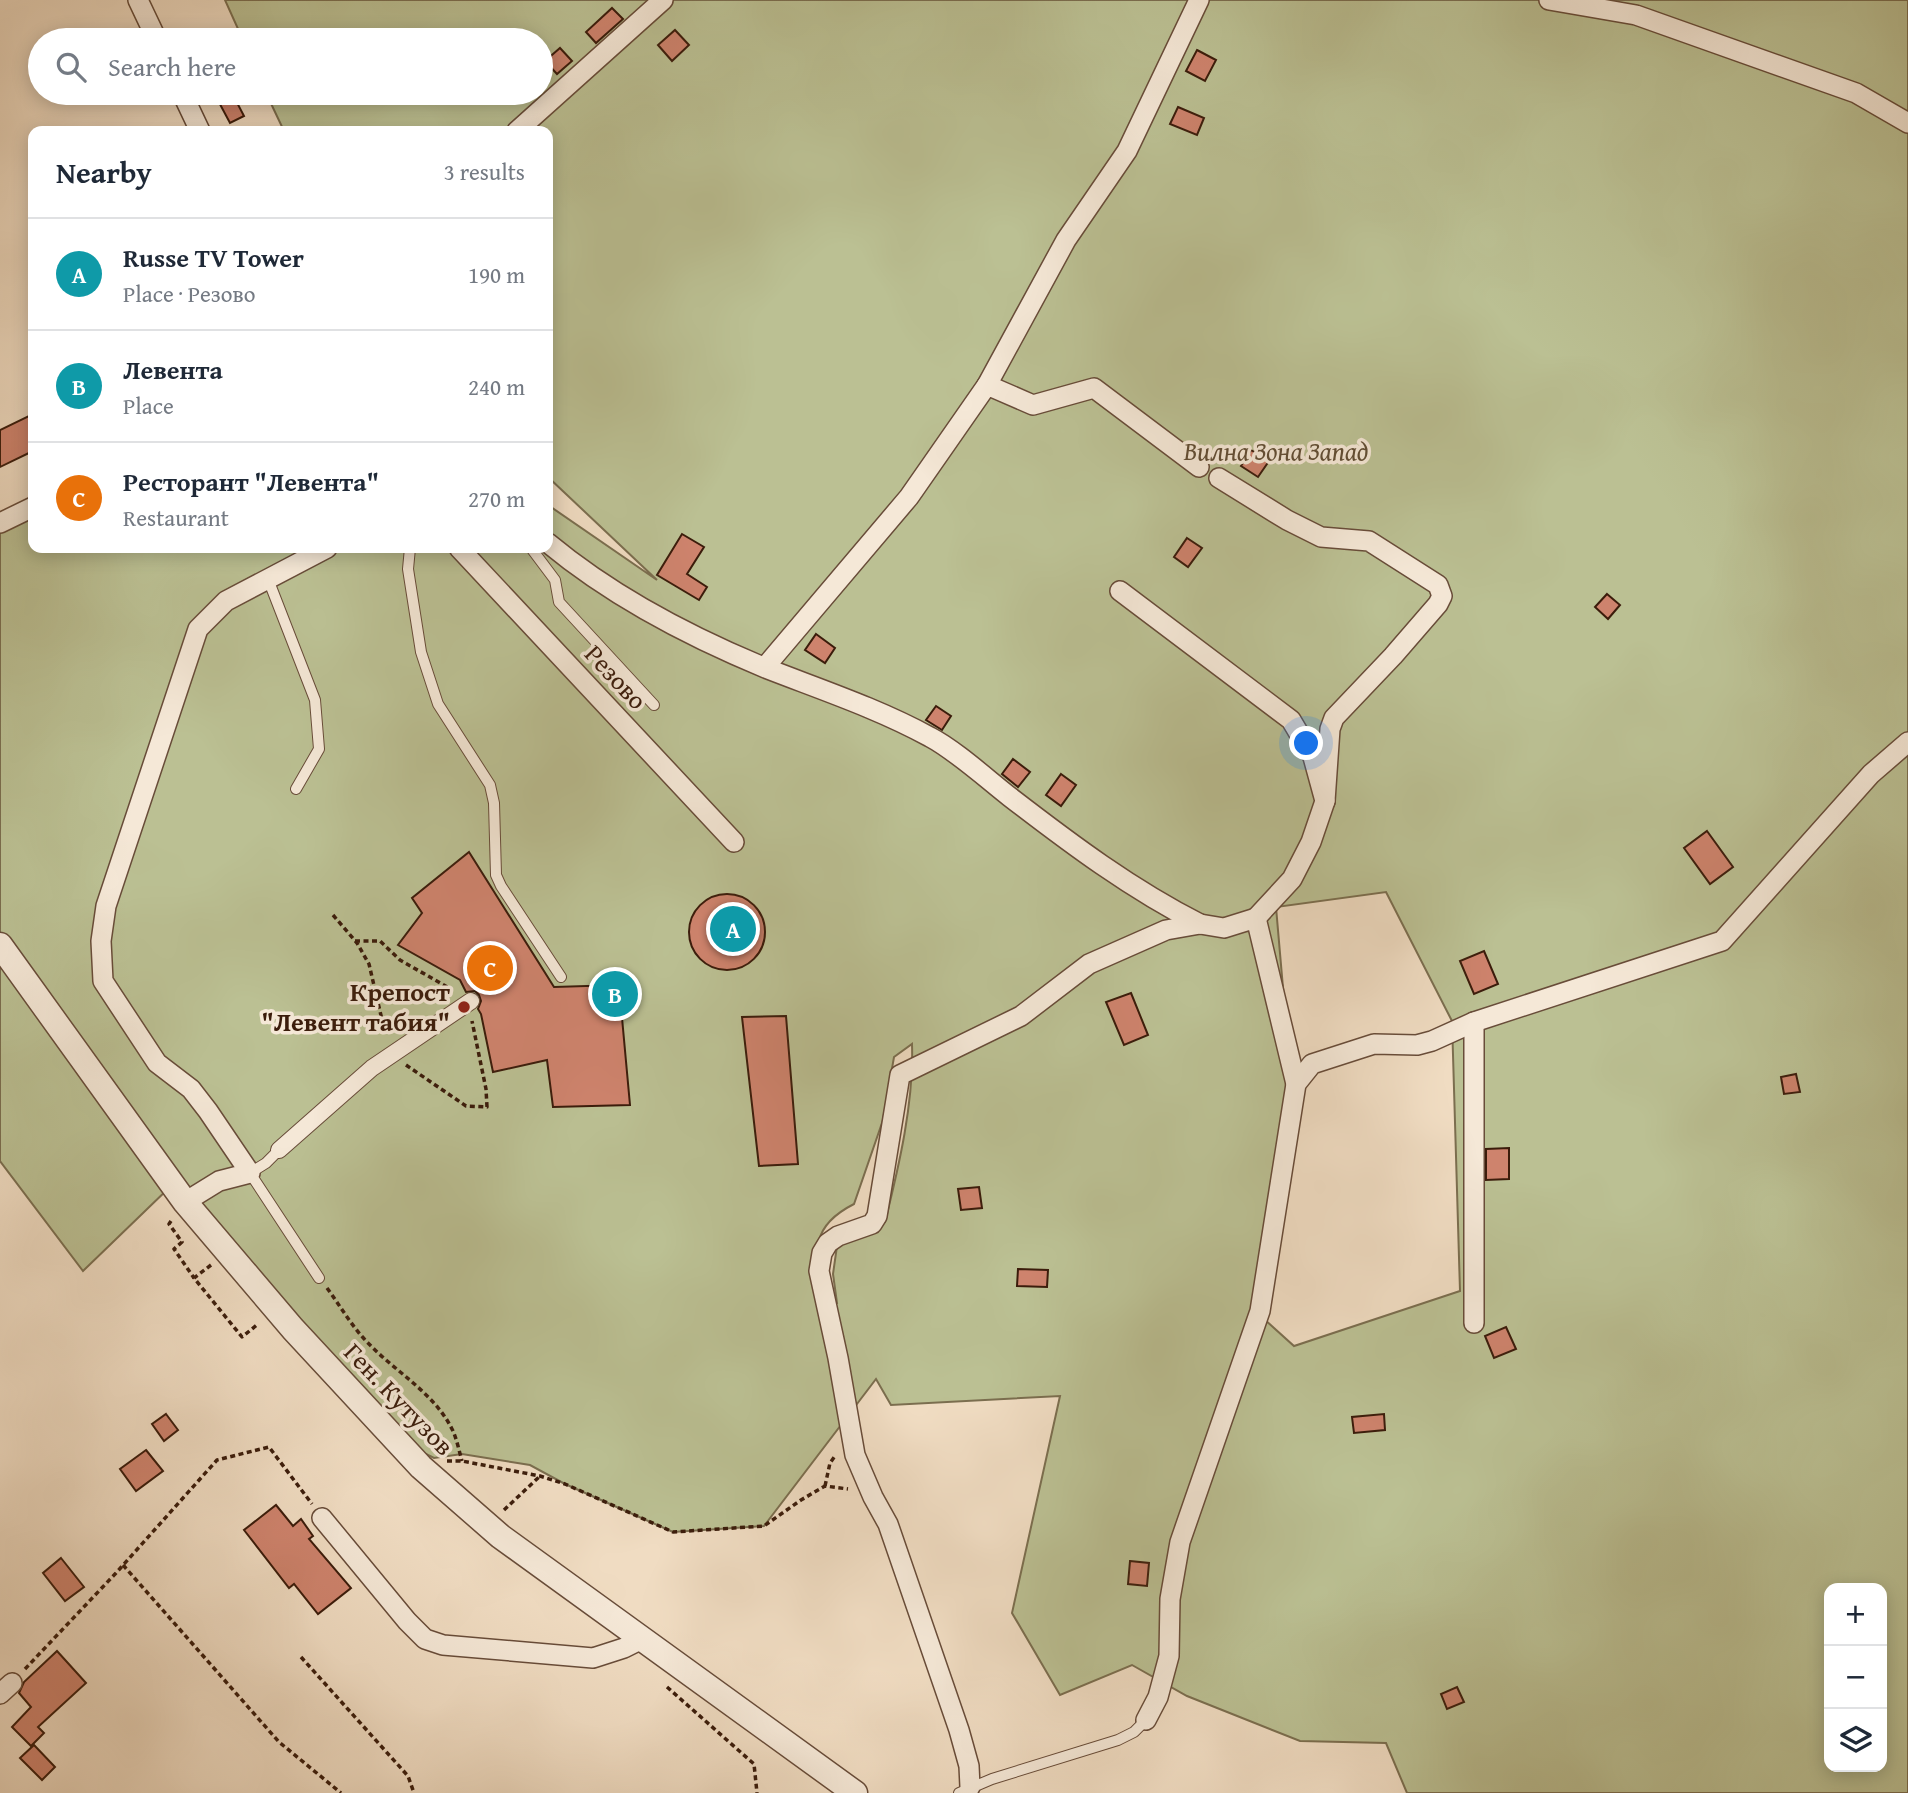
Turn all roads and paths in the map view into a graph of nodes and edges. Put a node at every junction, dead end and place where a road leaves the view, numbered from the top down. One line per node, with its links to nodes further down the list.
1 (138, 0): 5 (street)
2 (663, 0): 6 (street)
3 (1199, 0): 12 (street)
4 (1549, 0): 9 (street)
5 (151, 28)
6 (553, 99)
7 (188, 105): 10 (street)
8 (546, 105): 11 (street)
9 (1908, 123)
10 (198, 126)
11 (523, 126)
12 (987, 385): 13 (street); 24 (street)
13 (1199, 467)
14 (1219, 478): 28 (street)
15 (28, 509): 16 (street)
16 (0, 523)
17 (553, 547): 24 (street)
18 (317, 553): 22 (street)
19 (410, 553): 35 (lane)
20 (464, 553): 29 (street, Резово)
21 (535, 553): 25 (lane)
22 (268, 579): 27 (lane); 41 (street)
23 (1120, 591): 28 (street)
24 (765, 667): 32 (street)
25 (654, 705)
26 (1908, 742): 37 (street)
27 (296, 789)
28 (1325, 801): 31 (street)
29 (734, 842)
30 (333, 915): 33 (path)
31 (1256, 918): 32 (street); 39 (street)
32 (1200, 924): 60 (street)
33 (355, 941): 36 (path); 38 (path)
34 (0, 945): 42 (street, Ген. Кутузов)
35 (561, 977)
36 (466, 1004): 38 (street); 38 (path)
37 (1474, 1022): 39 (street); 47 (street)
38 (381, 1062): 40 (street)
39 (1296, 1084): 59 (street)
40 (279, 1150): 41 (lane)
41 (250, 1173): 42 (street); 45 (lane)
42 (185, 1202): 43 (street, Ген. Кутузов); 44 (path)
43 (228, 1253): 44 (path); 46 (street, Ген. Кутузов)
44 (194, 1278): 46 (path)
45 (319, 1278): 48 (path)
46 (276, 1310): 49 (street, Ген. Кутузов)
47 (1474, 1323)
48 (462, 1461): 49 (path); 50 (path)
49 (421, 1467): 53 (street, Ген. Кутузов)
50 (540, 1476): 51 (path); 53 (path)
51 (825, 1486)
52 (322, 1518): 54 (path); 55 (street)
53 (487, 1526): 55 (street, Ген. Кутузов)
54 (123, 1565): 58 (path); 61 (path)
55 (642, 1639): 64 (street, Ген. Кутузов)
56 (301, 1657): 62 (path)
57 (664, 1684): 63 (path)
58 (6, 1689)
59 (1146, 1720): 60 (lane)
60 (964, 1790)
61 (341, 1793)
62 (414, 1793)
63 (757, 1793)
64 (855, 1793)

